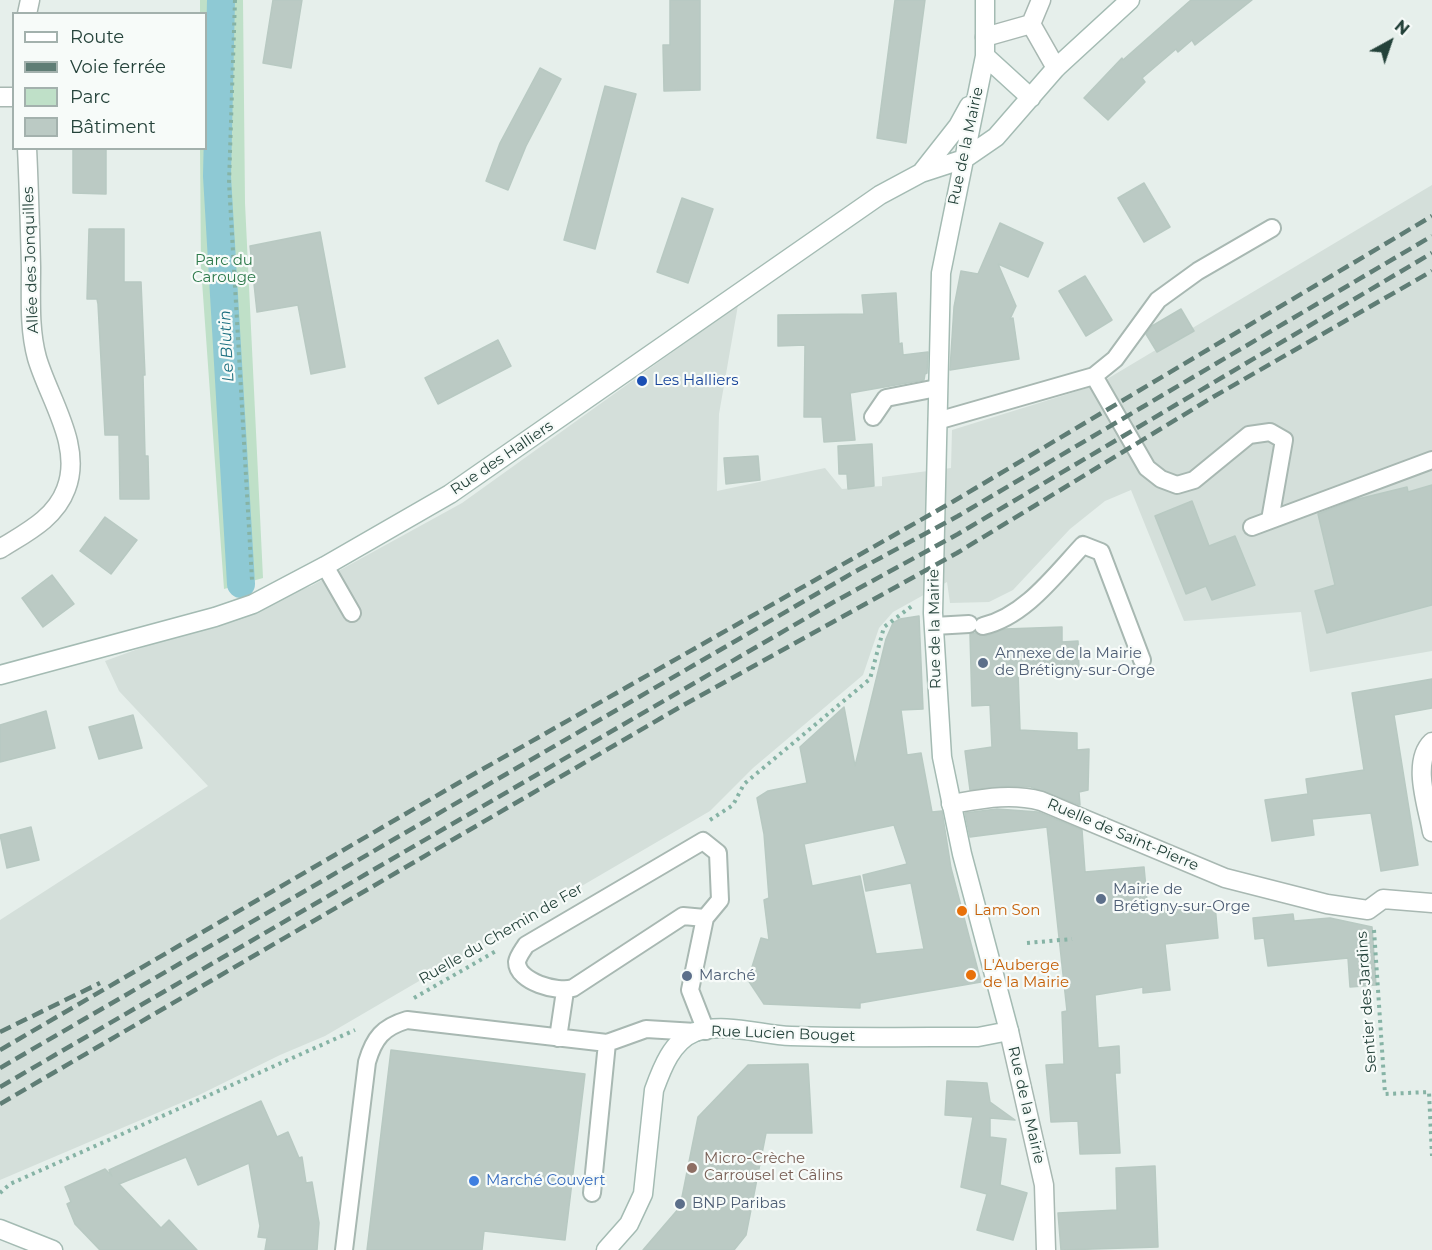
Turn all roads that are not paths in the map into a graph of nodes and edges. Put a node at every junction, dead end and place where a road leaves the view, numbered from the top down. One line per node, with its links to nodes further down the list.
1 (985, 0): 5 (main road, Rue de la Mairie)
2 (1041, 0): 4 (main road)
3 (1130, 0): 7 (main road, Rue des Halliers)
4 (1031, 24): 5 (main road); 7 (main road)
5 (985, 37): 6 (main road, Rue de la Mairie)
6 (985, 56): 8 (main road, Rue de la Mairie); 9 (main road)
7 (1056, 68): 9 (main road, Rue des Halliers)
8 (976, 93): 11 (main road, Rue de la Mairie); 12 (main road)
9 (1031, 98): 11 (main road, Rue des Halliers)
10 (27, 150): 21 (main road, Allée des Jonquilles)
11 (964, 159): 12 (main road, Rue des Halliers); 15 (main road, Rue de la Mairie)
12 (921, 172): 22 (main road, Rue des Halliers)
13 (1272, 228): 14 (lane)
14 (1094, 376): 17 (lane); 19 (lane)
15 (937, 388): 16 (lane); 17 (main road, Rue de la Mairie)
16 (873, 417)
17 (937, 421): 24 (main road, Rue de la Mairie)
18 (1432, 460): 19 (lane)
19 (1270, 520): 20 (lane)
20 (1252, 527)
21 (0, 549)
22 (325, 566): 23 (lane); 26 (main road, Rue des Halliers)
23 (352, 613)
24 (934, 626): 25 (lane); 28 (main road, Rue de la Mairie)
25 (1142, 660)
26 (0, 675)
27 (1432, 742): 29 (main road)
28 (951, 804): 30 (main road, Ruelle de Saint-Pierre); 34 (main road, Rue de la Mairie)
29 (1432, 832)
30 (1432, 903)
31 (705, 918): 32 (lane); 32 (lane); 33 (lane)
32 (565, 991): 35 (lane)
33 (701, 1031): 34 (main road, Rue Lucien Bouget); 36 (lane); 41 (main road, Rue Lucien Bouget)
34 (1009, 1031): 42 (main road, Rue de la Mairie)
35 (558, 1038): 36 (lane); 40 (lane)
36 (607, 1043): 37 (lane)
37 (592, 1193)
38 (0, 1229): 39 (main road)
39 (53, 1250)
40 (344, 1250)
41 (606, 1250)
42 (1046, 1250)

